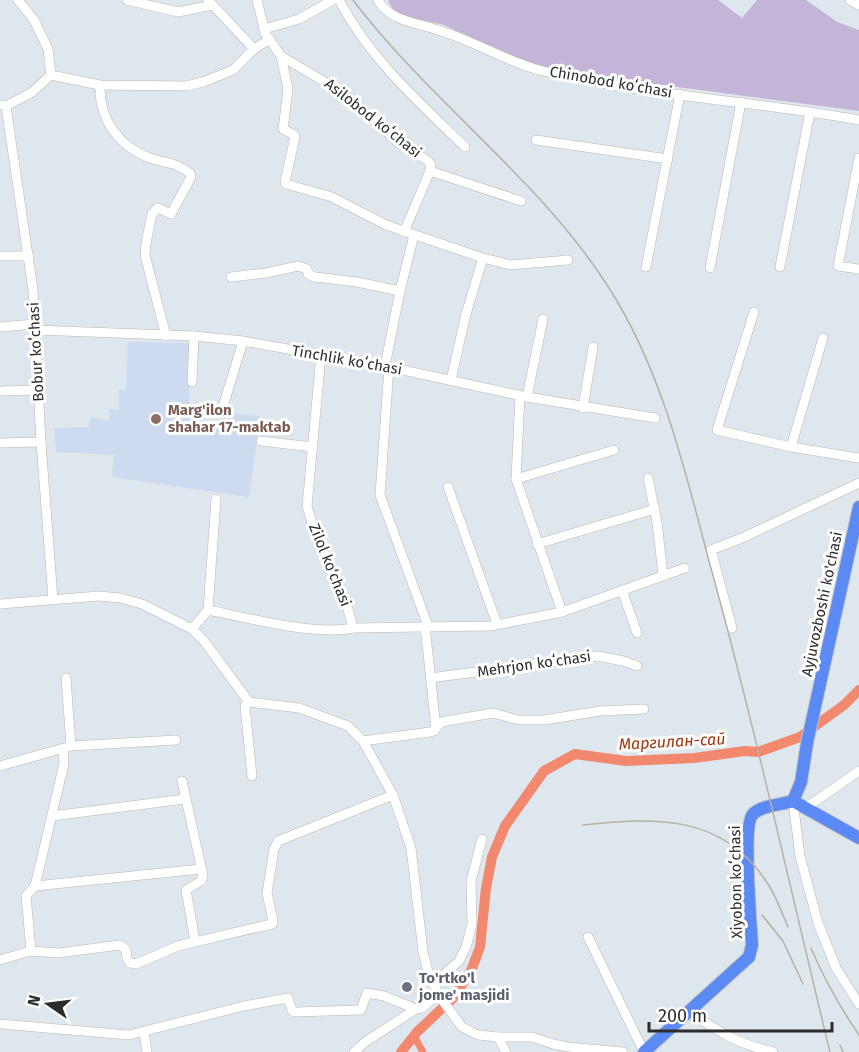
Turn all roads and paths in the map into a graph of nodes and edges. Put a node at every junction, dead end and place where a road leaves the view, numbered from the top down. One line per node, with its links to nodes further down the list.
1 (18, 0): 14 (street)
2 (127, 0): 8 (street)
3 (257, 0): 10 (street, Asilobod koʻchasi)
4 (333, 0): 10 (street)
5 (339, 0): 22 (street)
6 (378, 0): 16 (street, Chinobod koʻchasi)
7 (850, 0): 9 (street)
8 (210, 2): 12 (street)
9 (859, 5)
10 (264, 29): 11 (street, Asilobod koʻchasi)
11 (270, 39): 12 (street); 13 (street, Asilobod koʻchasi)
12 (254, 49): 15 (street)
13 (281, 56): 25 (street, Asilobod koʻchasi); 27 (street, Asilobod koʻchasi)
14 (51, 75): 15 (street); 18 (street)
15 (100, 85): 43 (street)
16 (680, 94): 17 (street, Chinobod koʻchasi); 24 (street)
17 (741, 102): 19 (street, Chinobod koʻchasi); 35 (street)
18 (3, 105): 30 (street, Bobur koʻchasi)
19 (810, 112): 20 (street, Chinobod koʻchasi); 34 (street)
20 (859, 120)
21 (536, 140): 24 (street)
22 (465, 147)
23 (859, 158): 36 (street)
24 (668, 159): 33 (street)
25 (430, 171): 26 (street); 27 (street, Asilobod koʻchasi)
26 (521, 201)
27 (404, 232): 28 (street, Asilobod koʻchasi)
28 (414, 235): 31 (street, Asilobod koʻchasi); 38 (street)
29 (0, 256): 30 (street)
30 (29, 256): 42 (street, Bobur koʻchasi)
31 (483, 258): 32 (street, Asilobod koʻchasi); 50 (street)
32 (568, 260)
33 (646, 267)
34 (780, 267)
35 (710, 268)
36 (859, 269)
37 (231, 277): 38 (street)
38 (400, 291): 49 (street)
39 (754, 312): 62 (street)
40 (543, 319): 54 (street)
41 (0, 327): 42 (street, Tinchlik koʻchasi)
42 (35, 327): 43 (street, Tinchlik koʻchasi); 52 (street, Bobur koʻchasi)
43 (166, 336): 44 (street, Tinchlik koʻchasi)
44 (194, 336): 46 (street, Tinchlik koʻchasi); 51 (street)
45 (823, 338): 62 (street)
46 (243, 341): 48 (street, Tinchlik koʻchasi); 56 (street)
47 (593, 347): 55 (street)
48 (321, 355): 49 (street, Tinchlik koʻchasi); 61 (street, Zilol ko‘chasi)
49 (387, 366): 50 (street, Tinchlik koʻchasi); 81 (street)
50 (451, 380): 54 (street, Tinchlik koʻchasi)
51 (192, 382)
52 (38, 390): 53 (street); 59 (street, Bobur koʻchasi)
53 (0, 391)
54 (523, 397): 55 (street, Tinchlik koʻchasi); 66 (street)
55 (583, 408): 57 (street, Tinchlik koʻchasi)
56 (222, 410)
57 (654, 418)
58 (261, 441): 61 (street)
59 (41, 442): 60 (street); 76 (street, Bobur koʻchasi)
60 (0, 443)
61 (313, 447): 82 (street, Zilol ko‘chasi)
62 (791, 447): 64 (street)
63 (614, 450): 66 (street)
64 (859, 458)
65 (648, 478): 71 (street)
66 (516, 479): 72 (street)
67 (859, 483): 83 (street)
68 (448, 487): 80 (street)
69 (216, 499): 78 (street)
70 (859, 507): 101 (main road, Ayjuvozboshi ko'chasi)
71 (655, 509): 72 (street); 74 (street)
72 (537, 544): 79 (street)
73 (685, 568): 74 (street)
74 (663, 575): 75 (street)
75 (622, 590): 79 (street); 85 (street)
76 (53, 599): 77 (street); 84 (street)
77 (0, 604)
78 (208, 609): 82 (street); 84 (street)
79 (562, 612): 80 (street)
80 (498, 624): 81 (street)
81 (427, 626): 82 (street); 88 (street)
82 (354, 628)
83 (732, 628)
84 (192, 629): 89 (street)
85 (637, 633)
86 (637, 666): 88 (street, Mehrjon koʻchasi)
87 (66, 678): 94 (street)
88 (430, 678): 91 (street)
89 (249, 702): 93 (street); 97 (street)
90 (644, 709): 91 (street)
91 (436, 728): 93 (street)
92 (176, 740): 94 (street)
93 (363, 741): 99 (street)
94 (67, 748): 95 (street); 103 (street)
95 (0, 766)
96 (859, 771): 102 (street)
97 (252, 776)
98 (182, 781): 100 (street)
99 (393, 795): 109 (street); 112 (street)
100 (185, 799): 103 (street); 106 (street)
101 (793, 801): 102 (main road); 114 (street); 116 (main road, Xiyobon koʻchasi)
102 (807, 807): 104 (main road)
103 (52, 816): 107 (street)
104 (859, 838)
105 (482, 839): 112 (street)
106 (201, 869): 107 (street); 109 (street)
107 (35, 886): 110 (street)
108 (588, 937): 125 (street)
109 (195, 941): 110 (street)
110 (31, 951): 111 (street)
111 (0, 960)
112 (433, 984): 113 (street)
113 (441, 997): 115 (street); 119 (street)
114 (858, 1002)
115 (416, 1009): 118 (street); 122 (street)
116 (689, 1011): 125 (main road, Xiyobon koʻchasi); 126 (street)
117 (0, 1024): 118 (street)
118 (144, 1032): 121 (street)
119 (498, 1037): 120 (street); 123 (street)
120 (555, 1048): 124 (street)
121 (147, 1052)
122 (354, 1052)
123 (506, 1052)
124 (623, 1052)
125 (644, 1052)
126 (773, 1052)

